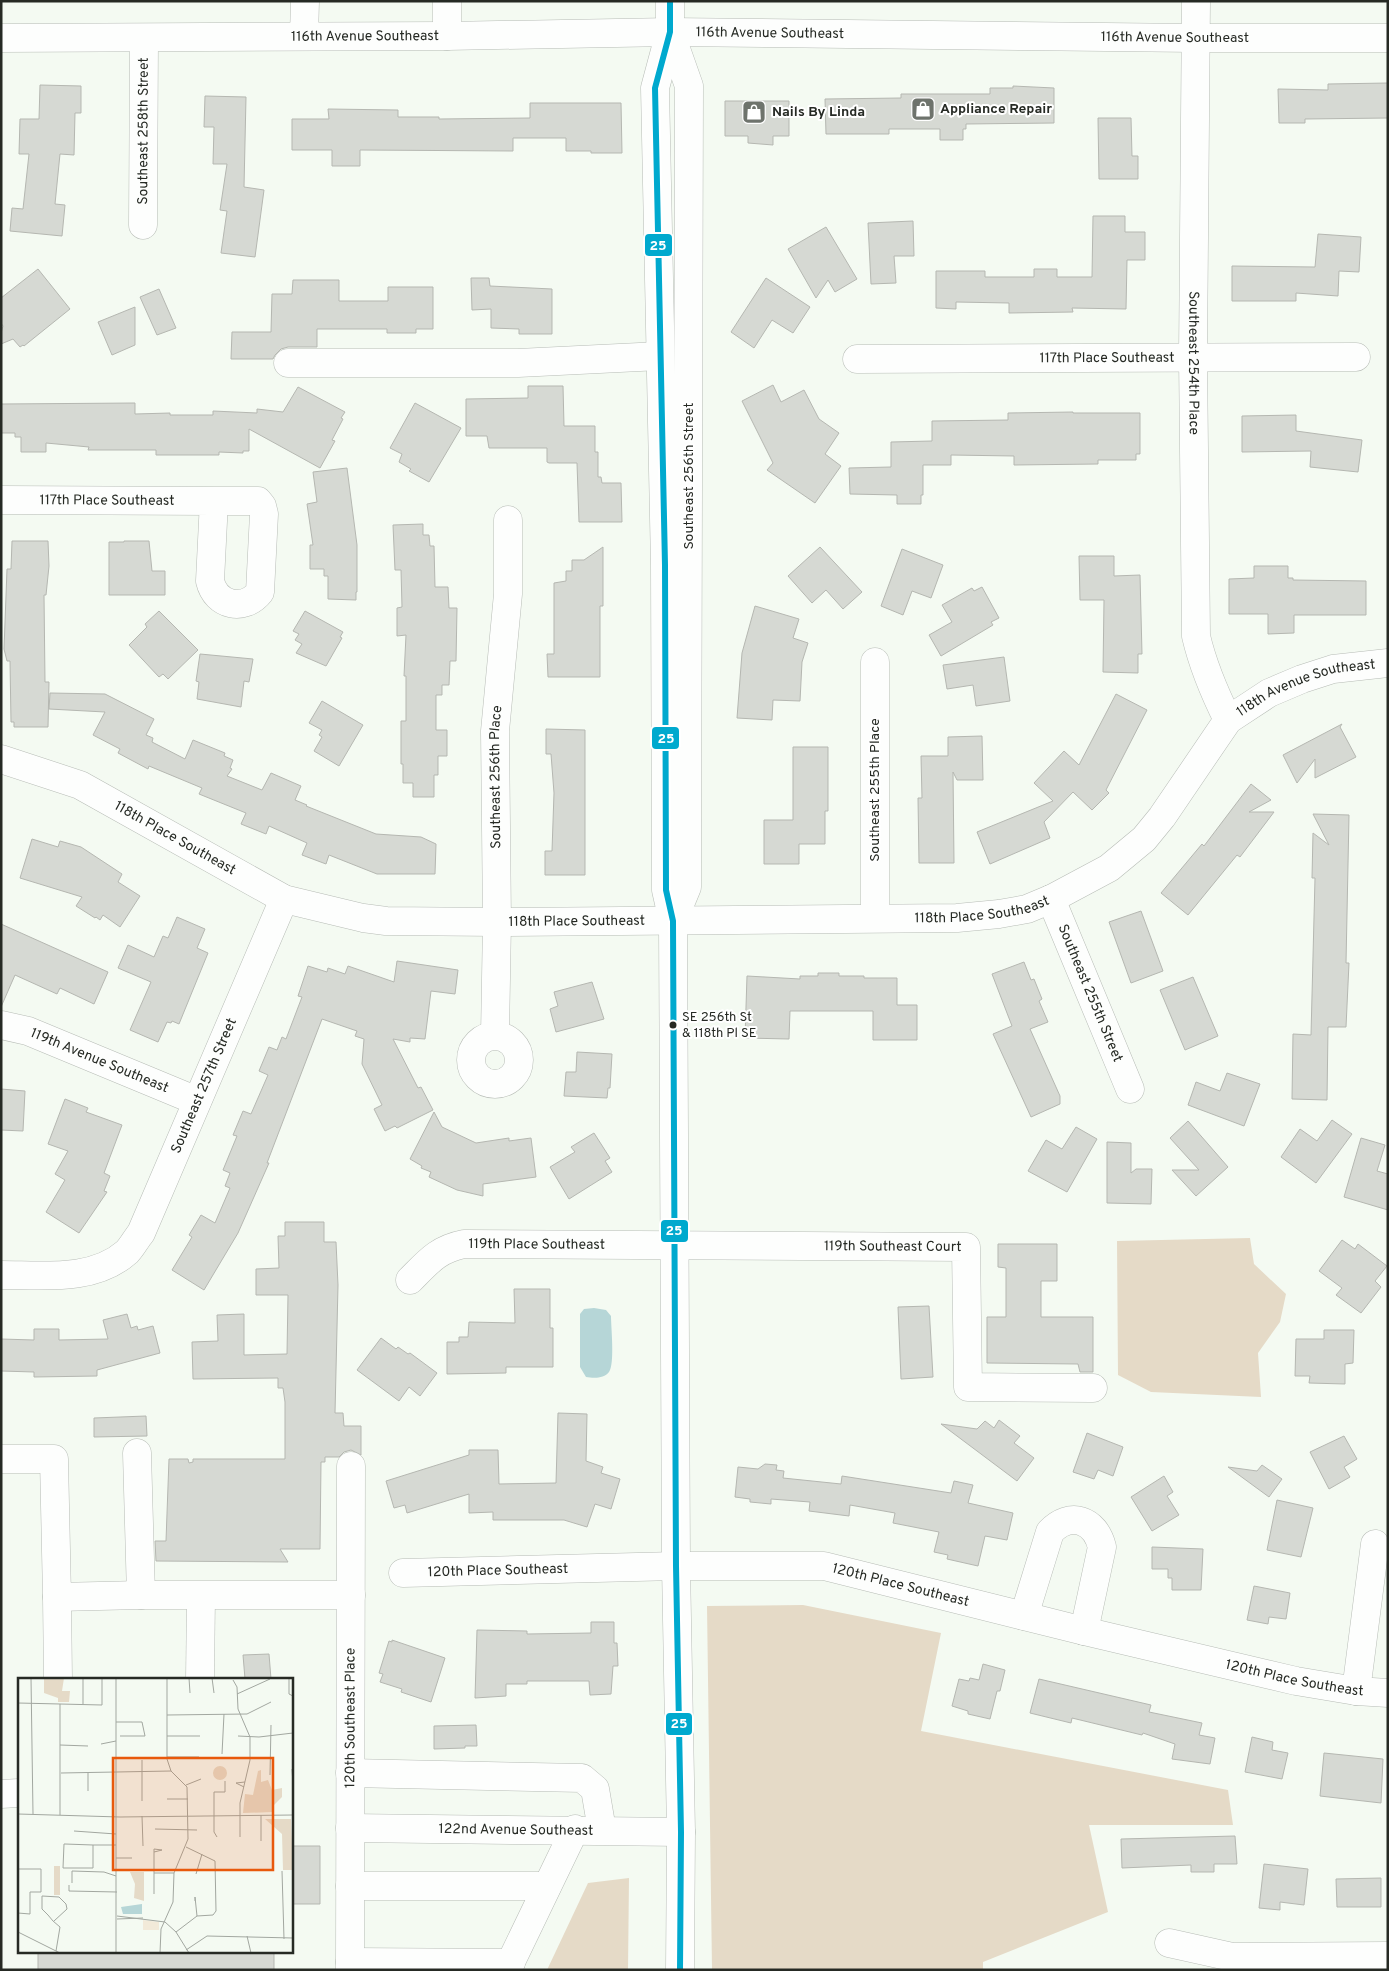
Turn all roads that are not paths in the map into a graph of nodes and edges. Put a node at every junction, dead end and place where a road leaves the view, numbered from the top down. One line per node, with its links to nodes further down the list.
1 (305, 1): 6 (street)
2 (447, 1): 7 (street)
3 (670, 1): 5 (street, Southeast 256th Street)
4 (1196, 1): 10 (street, Southeast 254th Place)
5 (670, 32): 7 (street, 116th Avenue Southeast); 10 (street, 116th Avenue Southeast); 13 (street, Southeast 256th Street); 28 (street, Southeast 256th Street)
6 (304, 36): 7 (street, 116th Avenue Southeast); 9 (street, 116th Avenue Southeast)
7 (447, 36)
8 (1, 38): 9 (street, 116th Avenue Southeast)
9 (144, 38): 12 (street, Southeast 258th Street)
10 (1195, 38): 11 (street, 116th Avenue Southeast); 14 (street, Southeast 254th Place)
11 (1388, 38)
12 (143, 225)
13 (660, 356): 17 (street); 28 (street, Southeast 256th Street)
14 (1193, 357): 15 (street, 117th Place Southeast); 16 (street, 117th Place Southeast); 23 (street, Southeast 254th Place)
15 (1356, 357)
16 (857, 358)
17 (288, 363)
18 (1, 500): 19 (street, 117th Place Southeast)
19 (214, 501)
20 (508, 520): 29 (street, Southeast 256th Place)
21 (875, 662): 27 (street, Southeast 255th Place)
22 (1388, 663): 23 (street, 118th Avenue Southeast)
23 (1228, 720): 26 (street, 118th Place Southeast)
24 (1, 759): 25 (street, 118th Place Southeast)
25 (284, 899): 29 (street, 118th Place Southeast); 33 (street, Southeast 257th Street)
26 (1051, 899): 27 (street, 118th Place Southeast); 32 (street, Southeast 255th Street)
27 (875, 918): 28 (street, 118th Place Southeast)
28 (673, 921): 29 (street, 118th Place Southeast); 34 (street, Southeast 256th Street)
29 (497, 922): 31 (street, Southeast 256th Place)
30 (1, 1025): 33 (street, 119th Avenue Southeast)
31 (496, 1035)
32 (1130, 1089)
33 (197, 1101): 35 (street, Southeast 257th Street)
34 (675, 1246): 36 (street, 119th Place Southeast); 37 (street, 119th Southeast Court); 42 (street, Southeast 256th Street)
35 (1, 1275)
36 (410, 1280)
37 (1093, 1388)
38 (137, 1453): 44 (street)
39 (1, 1459): 47 (street)
40 (351, 1466): 45 (street, 120th Southeast Place)
41 (1375, 1544): 52 (street)
42 (676, 1566): 43 (street, 120th Place Southeast); 48 (street, 120th Place Southeast); 60 (street, Southeast 256th Street)
43 (403, 1573)
44 (141, 1595): 46 (street); 47 (street)
45 (351, 1595): 46 (street); 54 (street, 120th Southeast Place)
46 (201, 1596): 51 (street)
47 (57, 1597): 50 (street)
48 (1024, 1616): 49 (street, 120th Place Southeast); 49 (street)
49 (1084, 1631): 52 (street, 120th Place Southeast)
50 (58, 1678)
51 (200, 1678)
52 (1356, 1691): 53 (street, 120th Place Southeast)
53 (1388, 1693)
54 (350, 1773): 57 (street, 120th Southeast Place); 59 (street)
55 (18, 1793): 56 (street)
56 (1, 1794)
57 (350, 1828): 58 (street, 122nd Avenue Southeast); 61 (street, 120th Southeast Place)
58 (575, 1829): 59 (street, 122nd Avenue Southeast); 62 (street)
59 (602, 1830): 60 (street, 122nd Avenue Southeast)
60 (681, 1832): 67 (street, Southeast 256th Street)
61 (350, 1886): 62 (street); 65 (street, 120th Southeast Place)
62 (547, 1886): 66 (street)
63 (1169, 1943): 64 (street)
64 (1388, 1956)
65 (350, 1966): 66 (street)
66 (509, 1966)
67 (680, 1970)

